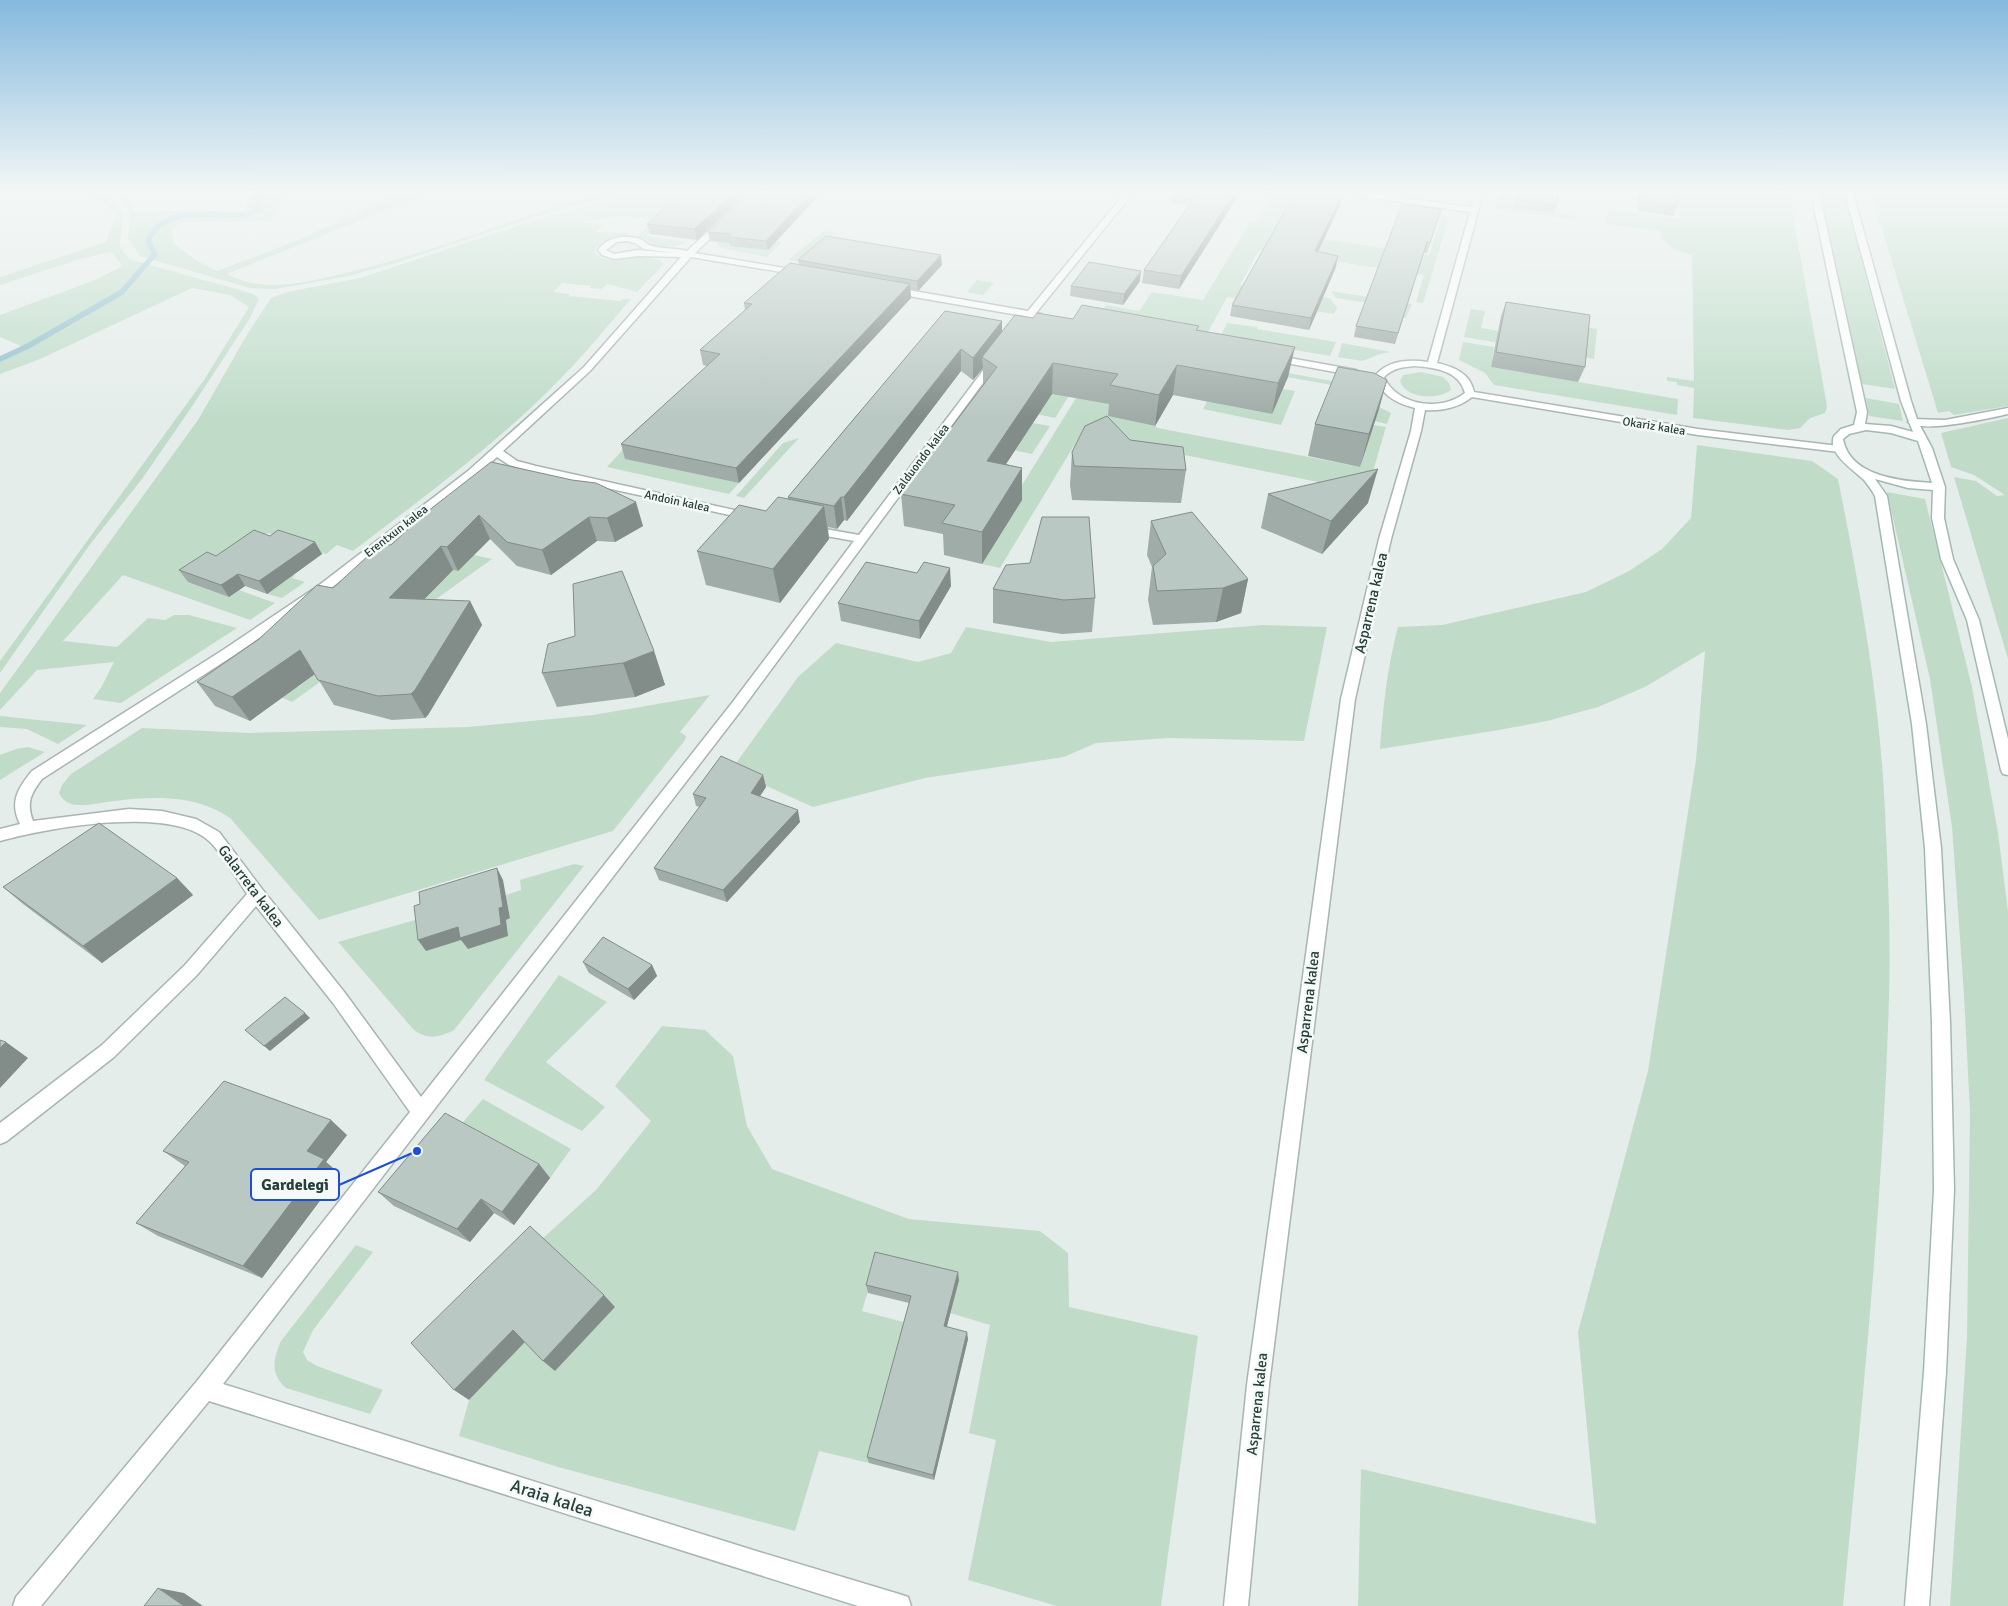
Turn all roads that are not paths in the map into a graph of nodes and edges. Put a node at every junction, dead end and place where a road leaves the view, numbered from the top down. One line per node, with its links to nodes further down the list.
1 (676, 268): 23 (street, Erentxun kalea)
2 (767, 268): 7 (street)
3 (1069, 268): 9 (street)
4 (1458, 268): 14 (street)
5 (1831, 268): 20 (street)
6 (1870, 268): 19 (street)
7 (812, 276)
8 (878, 288): 9 (street)
9 (1030, 315): 10 (street); 11 (street)
10 (1049, 318)
11 (1012, 338)
12 (1001, 353): 28 (street, Zalduondo kalea)
13 (1262, 356): 15 (street)
14 (1432, 364): 15 (street); 16 (street)
15 (1371, 376): 17 (street)
16 (1470, 394): 17 (street); 22 (street, Okariz kalea)
17 (1421, 406): 38 (street, Asparrena kalea)
18 (2008, 412): 19 (street)
19 (1913, 422): 21 (street)
20 (1859, 427): 21 (street); 22 (street)
21 (1923, 439): 25 (street)
22 (1839, 449): 24 (street)
23 (496, 452): 26 (street, Andoin kalea); 30 (street, Erentxun kalea)
24 (1863, 473): 25 (street); 39 (street)
25 (1939, 487): 29 (street)
26 (765, 520)
27 (794, 526): 28 (street)
28 (861, 540): 33 (street, Zalduondo kalea)
29 (2008, 770)
30 (29, 827): 31 (street, Galarreta kalea); 32 (street, Galarreta kalea)
31 (0, 835)
32 (256, 894): 33 (street, Galarreta kalea); 34 (street)
33 (421, 1112): 35 (street, Zalduondo kalea)
34 (0, 1135)
35 (205, 1389): 36 (street, Zalduondo kalea); 37 (street, Araia kalea)
36 (25, 1606)
37 (900, 1606)
38 (1236, 1606)
39 (1917, 1606)

